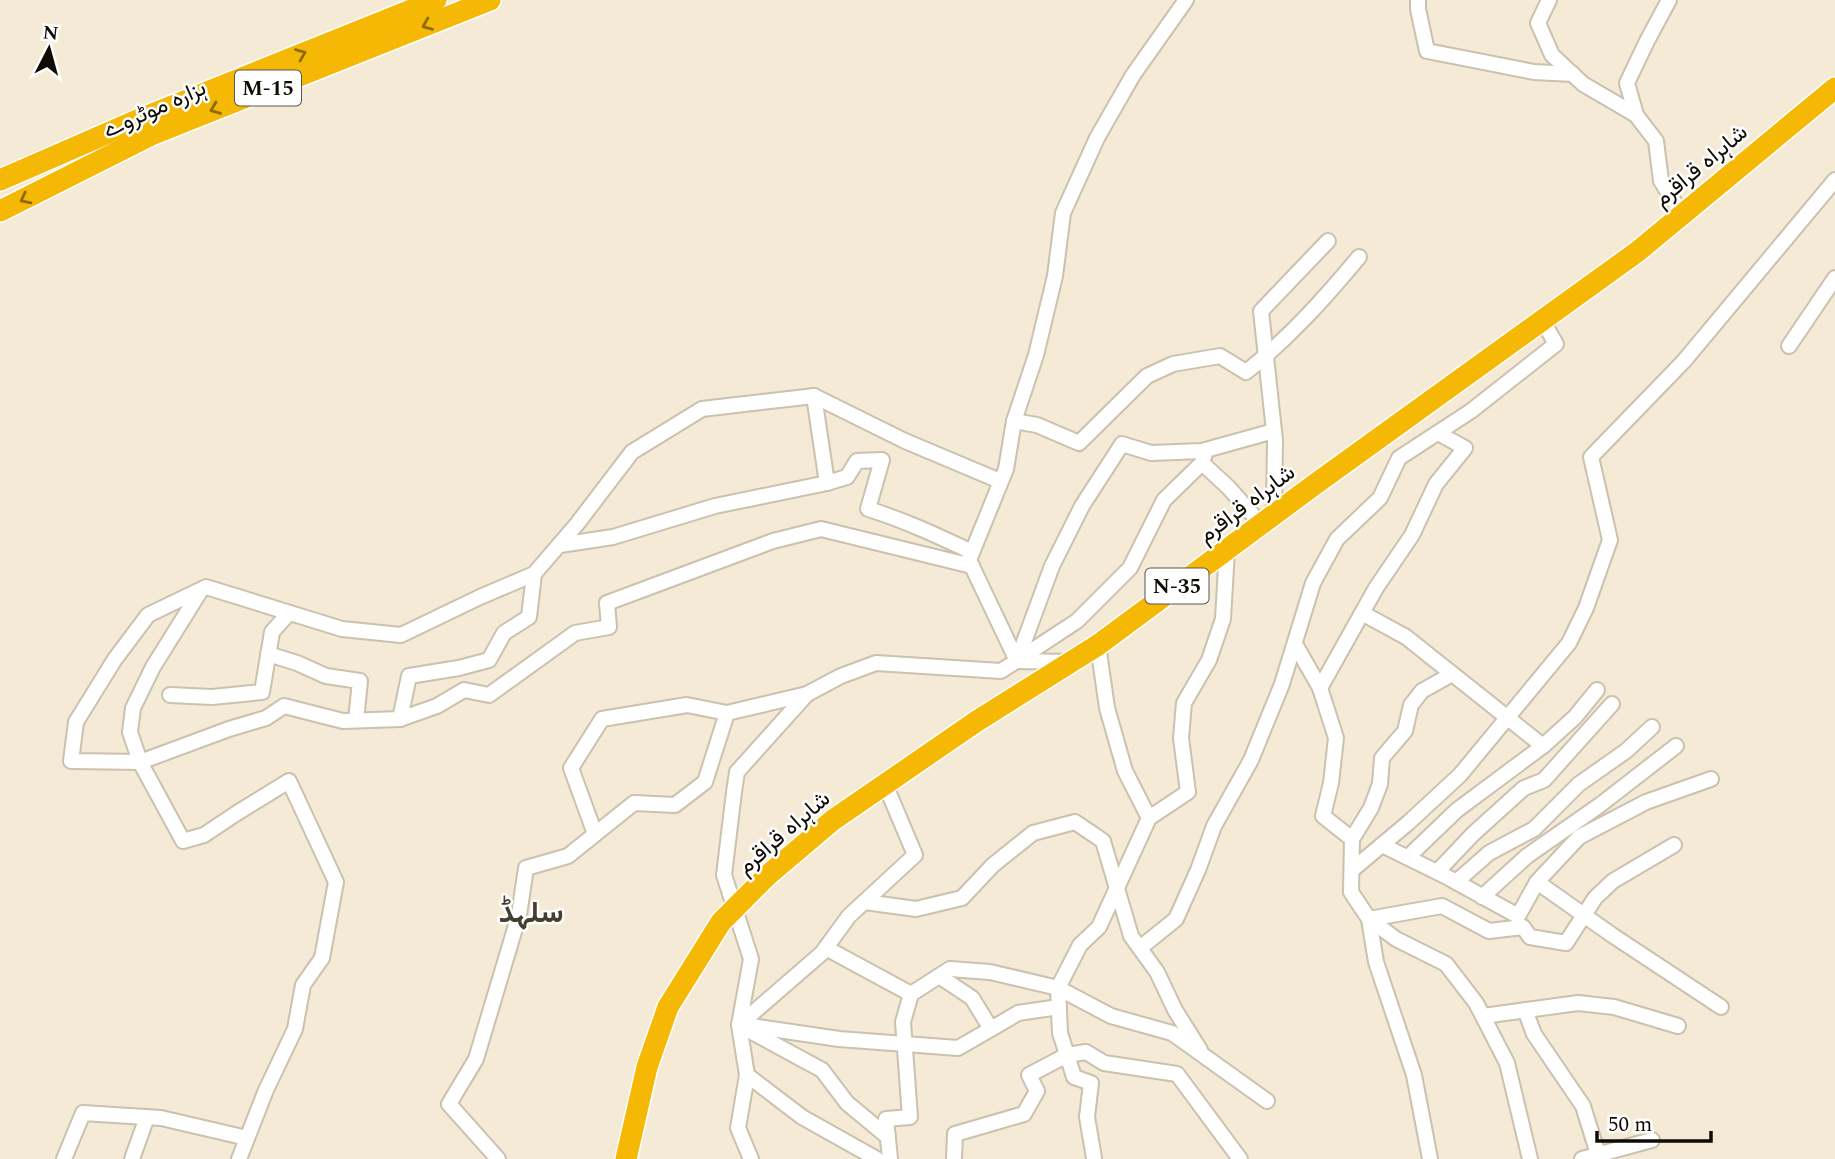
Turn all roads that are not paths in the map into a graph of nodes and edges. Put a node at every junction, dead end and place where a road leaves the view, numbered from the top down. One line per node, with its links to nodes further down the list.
1 (436, 0): 10 (highway, ہزارہ موٹروے / M-15, one-way to 1)
2 (490, 0): 12 (highway, ہزارہ موٹروے / M-15, one-way to 12)
3 (1186, 0): 21 (street)
4 (1418, 0): 7 (street)
5 (1549, 0): 7 (street)
6 (1670, 0): 9 (street)
7 (1573, 75): 9 (street)
8 (1835, 88): 13 (highway, شاہراہ قراقرم / N-35)
9 (1636, 115): 13 (street)
10 (0, 180)
11 (1835, 180): 47 (street)
12 (0, 211)
13 (1682, 214): 17 (highway, شاہراہ قراقرم / N-35)
14 (1328, 241): 19 (street)
15 (1359, 257): 19 (street)
16 (1835, 278): 18 (street)
17 (1542, 320): 23 (street); 27 (highway, شاہراہ قراقرم / N-35)
18 (1789, 346)
19 (1266, 356): 21 (street); 22 (street)
20 (814, 396): 25 (street); 26 (street); 28 (street)
21 (1014, 421): 25 (street)
22 (1274, 431): 24 (street); 27 (street)
23 (1438, 433): 34 (street); 35 (street)
24 (1204, 457): 27 (street); 38 (street); 38 (street)
25 (1000, 481): 30 (street)
26 (827, 483): 28 (street); 30 (street)
27 (1268, 519): 29 (highway, شاہراہ قراقرم / N-35)
28 (560, 545): 31 (street)
29 (1227, 550): 36 (highway, شاہراہ قراقرم / N-35); 56 (street)
30 (972, 559): 38 (street); 48 (street)
31 (534, 574): 33 (street); 48 (street)
32 (201, 590): 33 (street); 53 (street); 53 (street)
33 (289, 613): 37 (street)
34 (1362, 613): 40 (street); 41 (street)
35 (1295, 644): 41 (street); 73 (street)
36 (1098, 645): 39 (highway, شاہراہ قراقرم / N-35); 56 (street)
37 (268, 654): 44 (street); 49 (street)
38 (1017, 661): 39 (street); 43 (street)
39 (1070, 662): 55 (highway, شاہراہ قراقرم / N-35)
40 (1452, 674): 47 (street); 58 (street)
41 (1320, 688): 58 (street)
42 (1597, 690): 51 (street)
43 (807, 694): 46 (street); 69 (street)
44 (170, 695)
45 (1612, 704): 63 (street)
46 (727, 713): 57 (street); 57 (street)
47 (1508, 718): 51 (street); 59 (street)
48 (400, 719): 49 (street)
49 (356, 720): 53 (street)
50 (1652, 727): 64 (street)
51 (1543, 746): 61 (street)
52 (1676, 746): 67 (street)
53 (140, 762): 91 (street)
54 (1711, 779): 65 (street)
55 (885, 785): 68 (street); 69 (highway, شاہراہ قراقرم / N-35)
56 (1149, 818): 66 (street)
57 (595, 834): 97 (street)
58 (1352, 839): 62 (street)
59 (1382, 845): 61 (street); 62 (street)
60 (1674, 845): 70 (street)
61 (1408, 857): 63 (street)
62 (1352, 870): 71 (street)
63 (1437, 872): 64 (street)
64 (1455, 882): 67 (street)
65 (1537, 882): 67 (street); 70 (street)
66 (1116, 887): 68 (street); 73 (street); 75 (street)
67 (1482, 897)
68 (865, 902): 72 (street)
69 (736, 908): 81 (street); 98 (highway, شاہراہ قراقرم / N-35)
70 (1584, 915): 71 (street); 78 (street)
71 (1368, 919): 80 (street); 105 (street)
72 (826, 948): 76 (street); 81 (street)
73 (1140, 948): 86 (street)
74 (939, 976): 75 (street); 76 (street); 83 (street)
75 (1058, 988): 77 (street); 86 (street)
76 (911, 995): 84 (street)
77 (1059, 1007): 83 (street); 85 (street)
78 (1721, 1007)
79 (1525, 1010): 80 (street); 82 (street); 93 (street)
80 (1483, 1016): 106 (street)
81 (739, 1025): 84 (street); 87 (street); 90 (street)
82 (1678, 1026)
83 (991, 1029): 84 (street)
84 (904, 1044): 90 (street)
85 (1067, 1055): 102 (street); 103 (street); 104 (street)
86 (1204, 1057): 88 (street)
87 (747, 1075): 99 (street); 100 (street)
88 (1267, 1101)
89 (147, 1117): 91 (street); 94 (street); 95 (street)
90 (888, 1137): 101 (street)
91 (247, 1139): 96 (street)
92 (1652, 1140): 93 (street)
93 (1598, 1154): 107 (street)
94 (64, 1159)
95 (132, 1159)
96 (239, 1159)
97 (498, 1159)
98 (626, 1159)
99 (751, 1159)
100 (877, 1159)
101 (890, 1159)
102 (954, 1159)
103 (1092, 1159)
104 (1240, 1159)
105 (1430, 1159)
106 (1530, 1159)
107 (1582, 1159)

